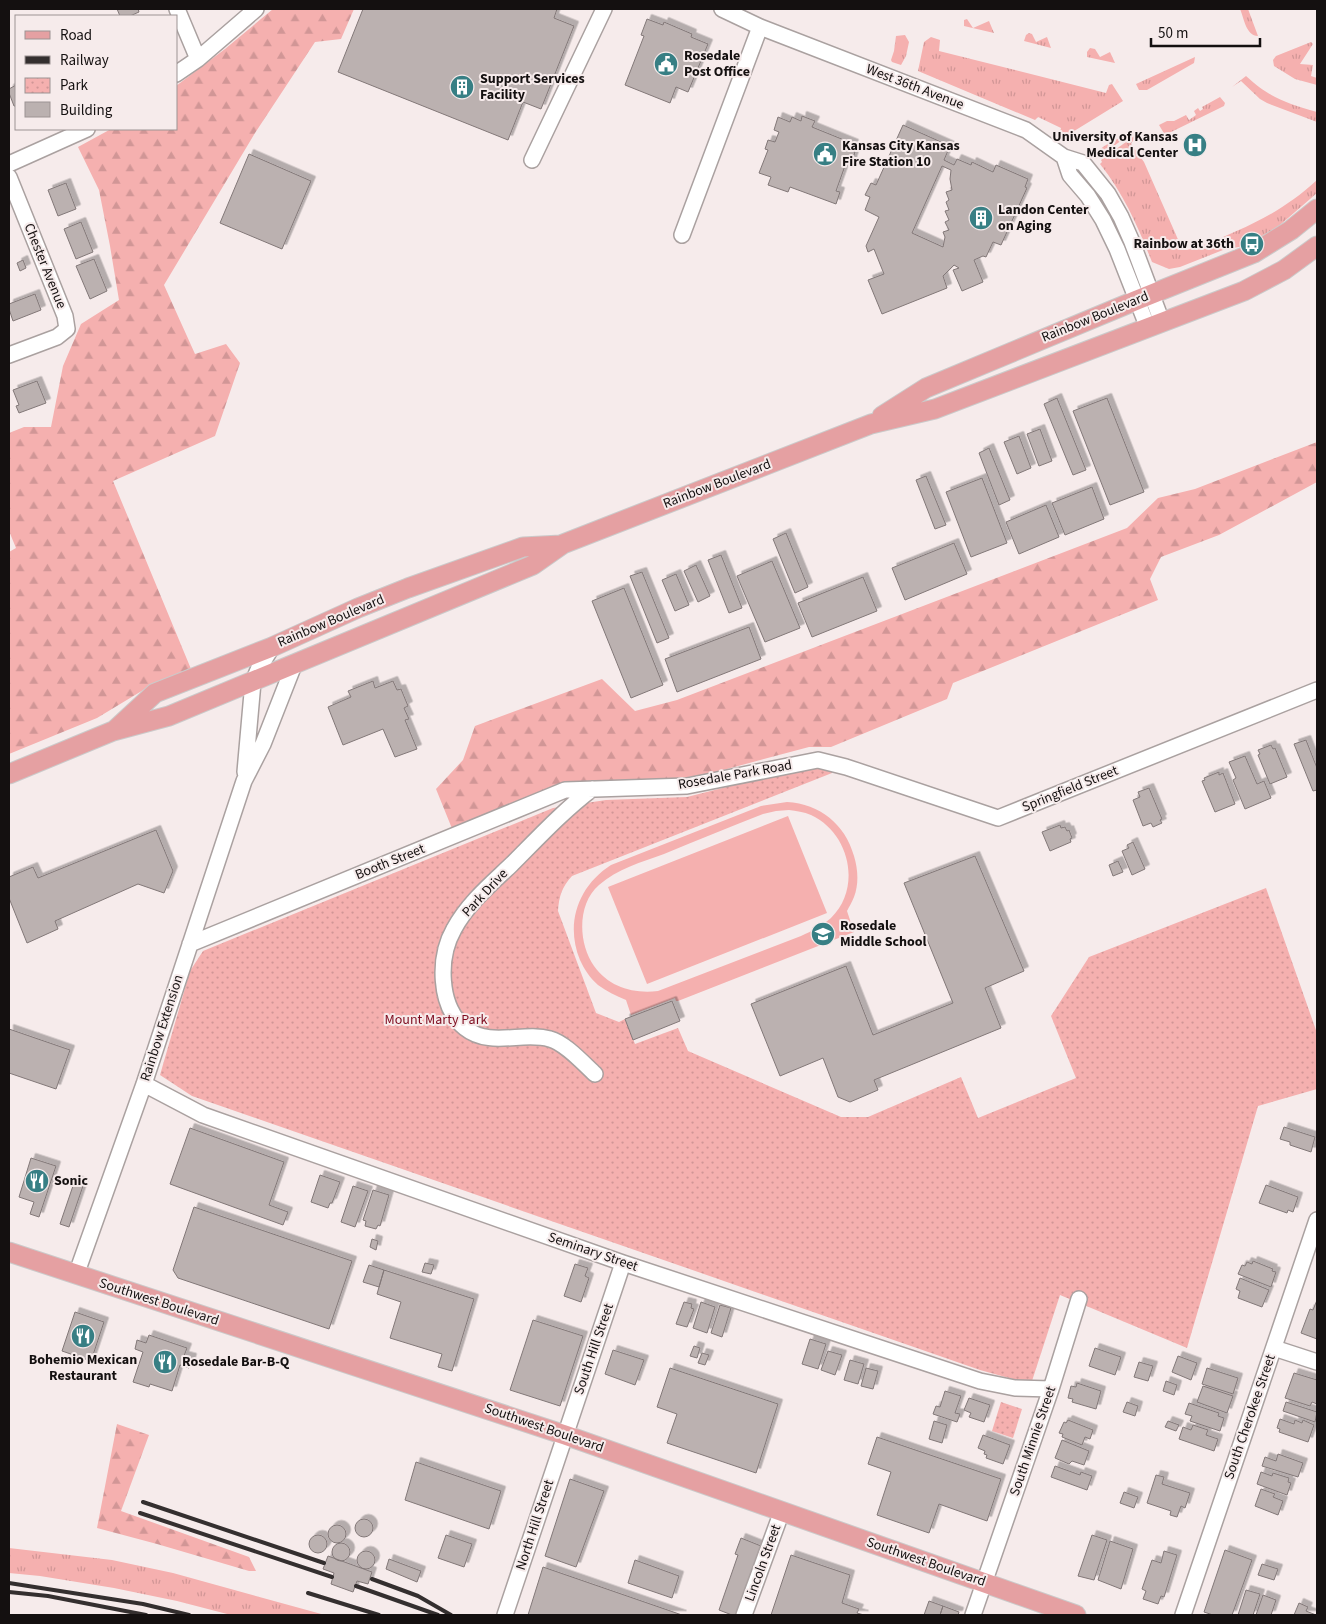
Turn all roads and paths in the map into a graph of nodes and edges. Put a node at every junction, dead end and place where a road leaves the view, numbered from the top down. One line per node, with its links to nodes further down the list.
1 (177, 9): 6 (street)
2 (256, 9): 6 (street)
3 (604, 9): 9 (street)
4 (722, 9): 5 (street, West 36th Avenue)
5 (760, 28): 13 (street); 15 (street, West 36th Avenue)
6 (198, 59): 7 (street)
7 (178, 73)
8 (85, 130): 10 (street)
9 (532, 160)
10 (9, 164)
11 (9, 177): 17 (street, Chester Avenue)
12 (1317, 209): 15 (main road, Rainbow Boulevard)
13 (682, 235)
14 (1317, 246): 16 (main road, Rainbow Boulevard)
15 (1144, 297): 16 (street, West 36th Avenue); 18 (main road, Rainbow Boulevard)
16 (1155, 325): 18 (main road, Rainbow Boulevard)
17 (9, 355)
18 (871, 424): 19 (main road, Rainbow Boulevard)
19 (563, 544): 20 (main road, Rainbow Boulevard); 21 (main road, Rainbow Boulevard)
20 (272, 647): 22 (street, Rainbow Extension); 24 (main road, Rainbow Boulevard)
21 (294, 665): 22 (main road, Rainbow Boulevard); 27 (street, Rainbow Extension)
22 (254, 682): 24 (main road, Rainbow Boulevard); 27 (street, Rainbow Extension)
23 (1317, 690): 25 (street, Springfield Street)
24 (113, 731): 26 (main road, Rainbow Boulevard)
25 (818, 760): 28 (street, Rosedale Park Road)
26 (9, 774)
27 (244, 781): 29 (street, Rainbow Extension)
28 (592, 789): 29 (street, Booth Street); 30 (street, Park Drive)
29 (190, 944): 31 (street, Rainbow Extension)
30 (595, 1074)
31 (144, 1084): 34 (street, Seminary Street); 35 (street, Rainbow Extension)
32 (1317, 1220): 37 (street, South Cherokee Street)
33 (9, 1252): 35 (main road, Southwest Boulevard)
34 (624, 1262): 39 (street, Seminary Street); 40 (street, South Hill Street)
35 (76, 1275): 40 (main road, Southwest Boulevard)
36 (1079, 1299): 39 (street, South Minnie Street)
37 (1274, 1348): 38 (street); 47 (street, South Cherokee Street)
38 (1317, 1362)
39 (1051, 1389): 42 (street, South Minnie Street)
40 (565, 1435): 41 (main road, Southwest Boulevard); 43 (street, North Hill Street)
41 (782, 1511): 42 (main road, Southwest Boulevard); 44 (street, Lincoln Street)
42 (984, 1582): 45 (street, South Minnie Street); 46 (main road, Southwest Boulevard)
43 (505, 1615)
44 (744, 1615)
45 (973, 1615)
46 (1076, 1615)
47 (1184, 1615)

